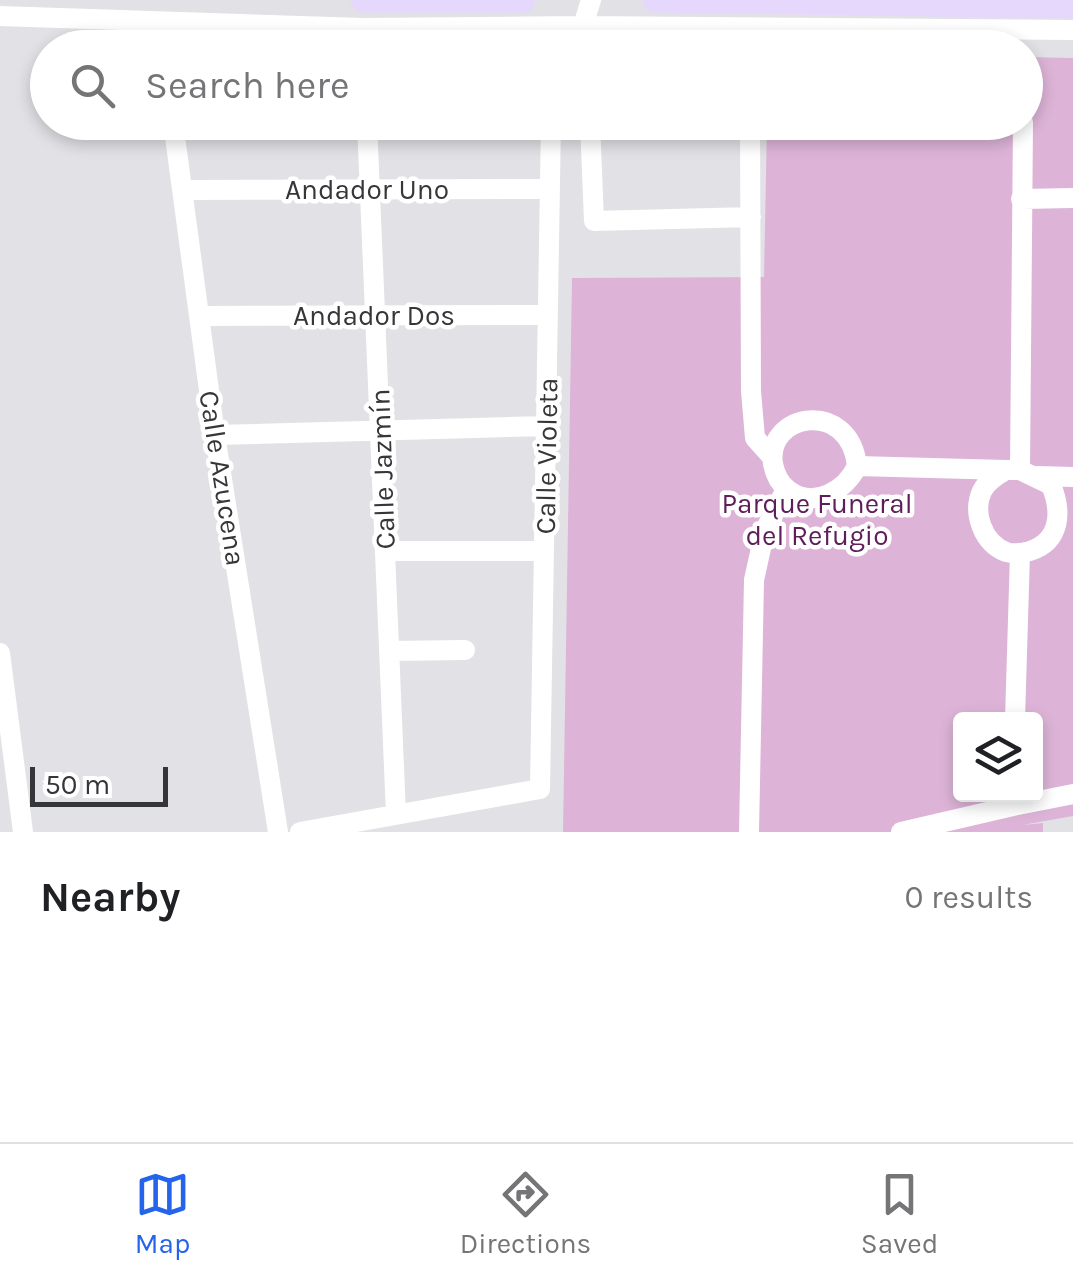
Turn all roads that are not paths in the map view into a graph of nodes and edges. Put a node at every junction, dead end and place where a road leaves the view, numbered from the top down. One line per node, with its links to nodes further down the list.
1 (364, 0): 2 (main road)
2 (472, 0): 3 (main road)
3 (522, 0)
4 (592, 0): 9 (street)
5 (655, 0): 6 (main road)
6 (1064, 4)
7 (98, 10): 8 (street); 10 (street)
8 (0, 16)
9 (581, 26): 11 (street); 12 (street); 13 (street)
10 (288, 30)
11 (509, 30)
12 (580, 30)
13 (621, 30)
14 (1073, 30): 15 (street)
15 (1043, 35)
16 (176, 140): 24 (street, Calle Azucena)
17 (368, 140): 22 (street, Calle Jazmín)
18 (551, 140): 23 (street, Calle Violeta)
19 (591, 140): 27 (street)
20 (750, 140): 27 (street)
21 (1023, 140): 26 (street)
22 (370, 189): 23 (street, Andador Uno); 24 (street, Andador Uno); 28 (street, Calle Jazmín)
23 (550, 189): 29 (street, Calle Violeta)
24 (183, 190): 30 (street, Calle Azucena)
25 (1073, 198): 26 (street)
26 (1021, 199): 36 (street)
27 (751, 217): 34 (street)
28 (375, 314): 29 (street, Andador Dos); 30 (street, Andador Dos); 32 (street, Calle Jazmín)
29 (548, 315): 31 (street, Calle Violeta)
30 (200, 316): 33 (street, Calle Azucena)
31 (546, 426): 32 (street); 40 (street, Calle Violeta)
32 (380, 430): 33 (street); 39 (street, Calle Jazmín)
33 (215, 434): 51 (street, Calle Azucena)
34 (772, 457): 35 (street); 38 (street)
35 (857, 466): 36 (street); 38 (street)
36 (1019, 472): 37 (street); 41 (street); 41 (street)
37 (1073, 476)
38 (786, 489): 53 (street)
39 (385, 550): 40 (street); 43 (street, Calle Jazmín)
40 (544, 550): 49 (street, Calle Violeta)
41 (1020, 553): 45 (street)
42 (465, 650): 43 (street)
43 (390, 651): 49 (street, Calle Jazmín)
44 (0, 654): 50 (street)
45 (1015, 712)
46 (1073, 794): 47 (street)
47 (1043, 798)
48 (1009, 802): 54 (street)
49 (396, 815): 52 (street)
50 (23, 832)
51 (278, 832)
52 (300, 832)
53 (749, 832)
54 (901, 832)

